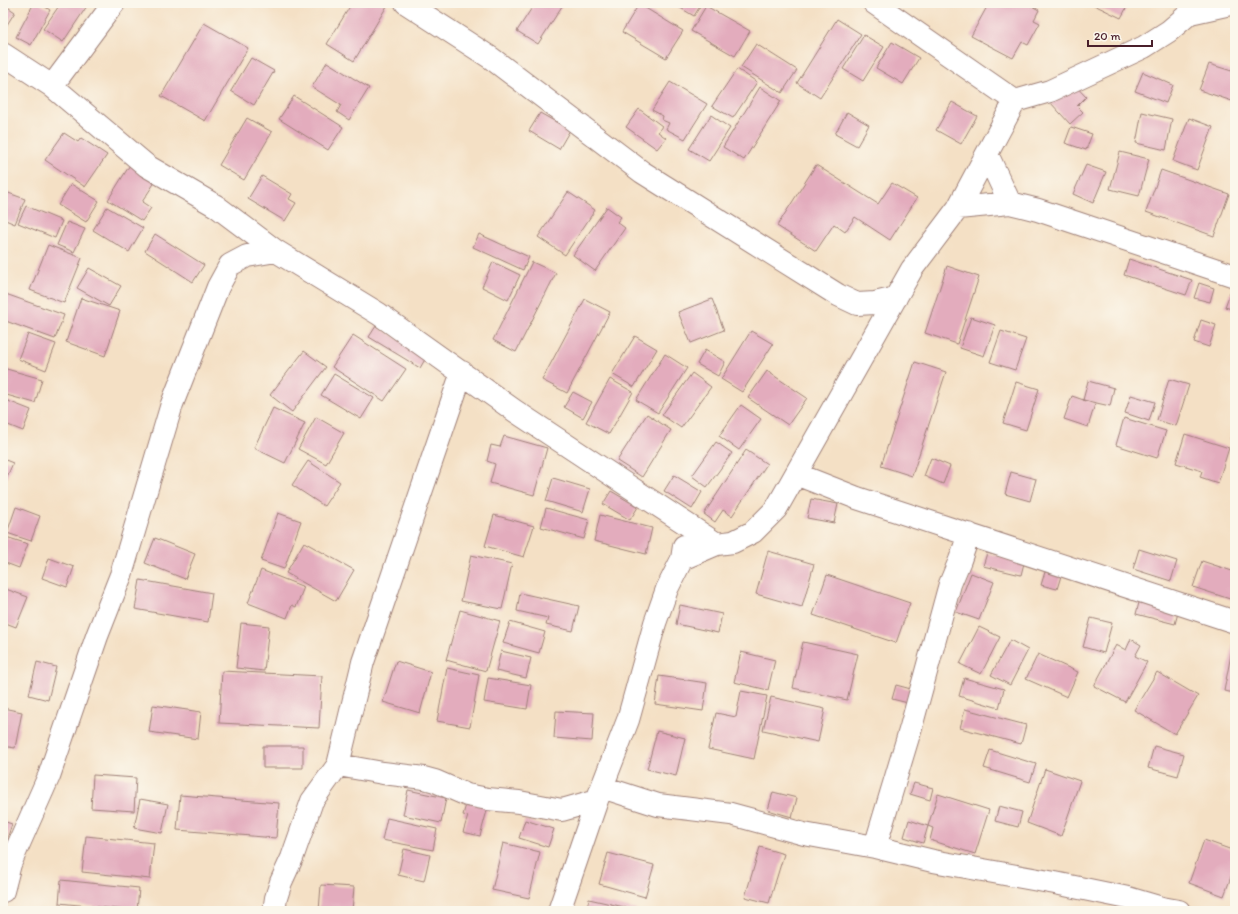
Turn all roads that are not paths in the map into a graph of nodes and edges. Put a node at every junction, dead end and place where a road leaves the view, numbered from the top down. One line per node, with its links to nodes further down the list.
1 (114, 3): 7 (street)
2 (406, 3): 15 (street)
3 (1235, 3): 5 (street)
4 (888, 7): 8 (street)
5 (1193, 8): 8 (street)
6 (5, 63): 7 (street)
7 (52, 86): 12 (street)
8 (1015, 101): 9 (street)
9 (987, 154): 10 (street); 11 (street)
10 (1010, 203): 11 (street); 13 (street)
11 (958, 208): 14 (street)
12 (276, 251): 17 (street); 29 (street)
13 (1235, 276)
14 (896, 298): 15 (street); 16 (street)
15 (857, 304): 16 (street)
16 (876, 334): 18 (street)
17 (462, 372): 19 (street); 24 (street)
18 (796, 474): 20 (street); 21 (street)
19 (687, 525): 21 (street); 22 (street)
20 (969, 534): 23 (street); 28 (street)
21 (717, 544): 22 (street)
22 (682, 559): 25 (street)
23 (1235, 622)
24 (338, 765): 26 (street); 30 (street)
25 (600, 793): 26 (street); 27 (street); 28 (street)
26 (562, 810): 27 (street)
27 (585, 833): 31 (street)
28 (875, 846): 32 (street)
29 (3, 891)
30 (274, 911)
31 (559, 911)
32 (1179, 911)

